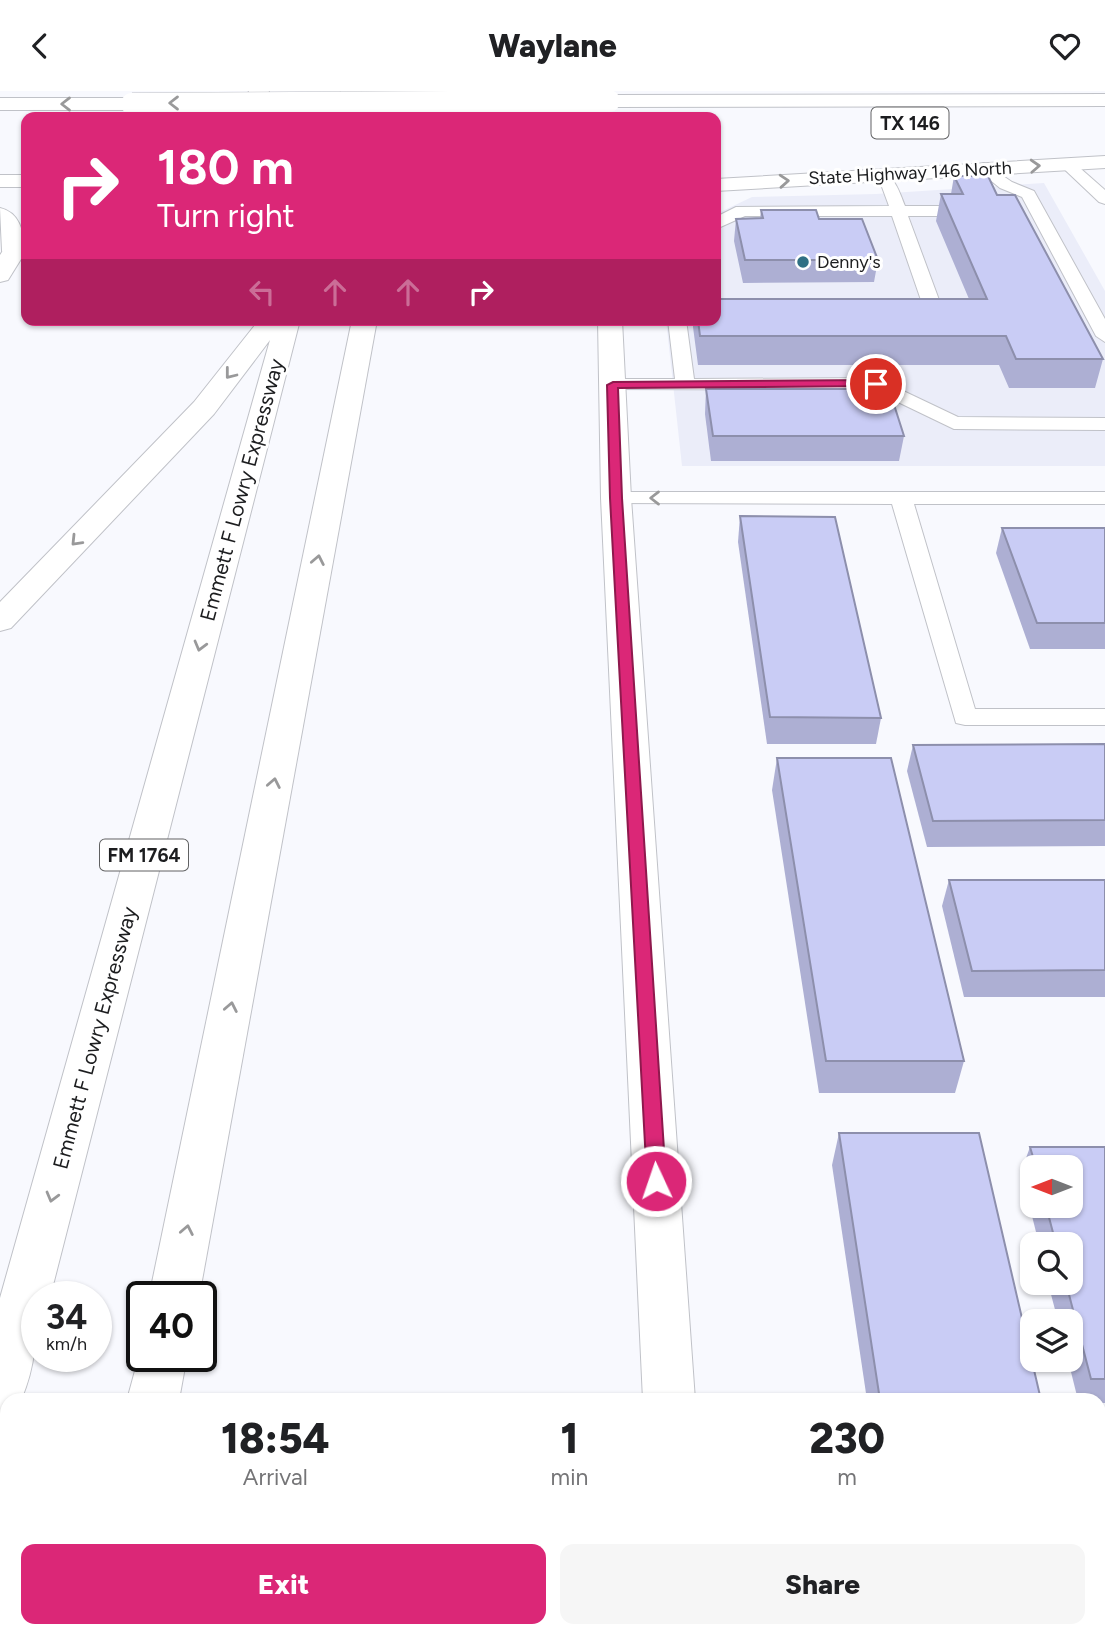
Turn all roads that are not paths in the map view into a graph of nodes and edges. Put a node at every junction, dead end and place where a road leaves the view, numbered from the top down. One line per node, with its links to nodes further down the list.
1 (258, 91): 7 (main road)
2 (351, 91): 8 (main road)
3 (401, 91): 9 (main road)
4 (487, 91): 10 (main road)
5 (1105, 100): 6 (main road, TX 146, one-way to 6, bridge)
6 (0, 104)
7 (250, 112)
8 (345, 112)
9 (398, 112)
10 (489, 112)
11 (0, 123): 12 (main road)
12 (21, 123)
13 (1105, 162): 14 (main road, State Highway 146 North)
14 (1067, 164): 15 (main road, State Highway 146 North, one-way to 14); 23 (lane)
15 (984, 168): 16 (main road, State Highway 146 North); 22 (lane)
16 (879, 175): 19 (main road, State Highway 146 North, one-way to 16); 24 (lane)
17 (0, 181): 18 (main road)
18 (21, 181)
19 (721, 185)
20 (960, 194): 24 (lane)
21 (987, 194): 22 (lane)
22 (1028, 194): 26 (lane)
23 (1105, 199)
24 (895, 203): 25 (lane); 29 (lane); 32 (lane)
25 (954, 211)
26 (1039, 211): 27 (lane); 38 (lane)
27 (1013, 212)
28 (0, 215): 30 (main road)
29 (721, 221)
30 (20, 242): 31 (main road)
31 (0, 275)
32 (893, 308)
33 (267, 326): 45 (main road, one-way to 45)
34 (286, 326): 49 (main road, Emmett F Lowry Expressway / FM 1764, one-way to 49)
35 (364, 326): 47 (main road, one-way to 35)
36 (610, 326): 39 (main road)
37 (678, 326): 40 (lane)
38 (1105, 335)
39 (613, 385): 40 (lane); 42 (main road)
40 (685, 385): 41 (lane)
41 (1105, 423)
42 (616, 498): 43 (lane, one-way to 42); 51 (main road)
43 (901, 498): 44 (lane); 46 (lane)
44 (1105, 498)
45 (0, 621)
46 (1105, 717)
47 (177, 1281)
48 (159, 1372): 50 (main road)
49 (0, 1390)
50 (154, 1393)
51 (669, 1393)

